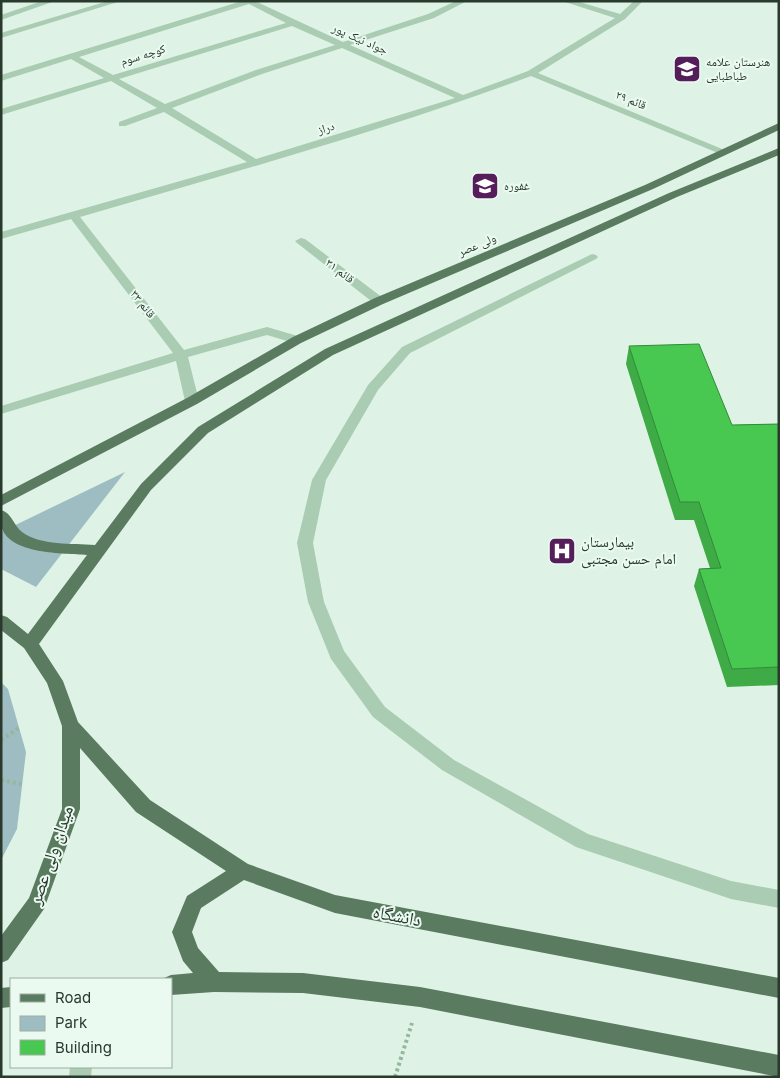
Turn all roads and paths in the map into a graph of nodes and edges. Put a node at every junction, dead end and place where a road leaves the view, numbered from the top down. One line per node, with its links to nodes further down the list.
1 (51, 1): 8 (street)
2 (117, 1): 10 (street)
3 (250, 1): 9 (street, جواد نیک پور); 12 (street)
4 (463, 1): 11 (street)
5 (566, 1): 7 (street)
6 (639, 1): 7 (street, دراز)
7 (622, 17): 13 (street, دراز)
8 (1, 18)
9 (293, 23): 11 (street, جواد نیک پور); 15 (street, کوچه سوم)
10 (1, 36)
11 (343, 44): 16 (street, جواد نیک پور); 17 (street)
12 (72, 56): 14 (street); 15 (street)
13 (531, 72): 16 (street, دراز); 21 (street, قائم ۲۹)
14 (1, 78)
15 (111, 78): 17 (street); 18 (street, کوچه سوم)
16 (463, 98): 23 (street, دراز)
17 (166, 109): 19 (street); 23 (street)
18 (1, 112)
19 (122, 124)
20 (779, 126): 21 (main road, ولی عصر)
21 (722, 151): 28 (main road, ولی عصر)
22 (779, 151): 35 (main road)
23 (255, 163): 24 (street, دراز)
24 (74, 216): 25 (street, دراز); 30 (street, قائم ۳۳)
25 (1, 236)
26 (301, 241): 28 (street, قائم ۳۱)
27 (592, 257): 44 (street)
28 (380, 301): 29 (main road, ولی عصر)
29 (297, 340): 30 (street); 31 (main road, ولی عصر)
30 (181, 355): 31 (street, قائم ۳۳); 32 (street)
31 (192, 401): 33 (main road, ولی عصر)
32 (1, 410)
33 (1, 501)
34 (1, 515): 35 (main road)
35 (98, 551): 37 (main road)
36 (1, 621): 37 (main road, میدان ولی عصر)
37 (30, 644): 38 (main road, میدان ولی عصر)
38 (71, 726): 43 (main road, دانشگاه); 45 (main road, میدان ولی عصر)
39 (19, 728): 40 (path)
40 (1, 740)
41 (1, 780): 42 (path)
42 (22, 784)
43 (242, 871): 46 (main road); 48 (main road, دانشگاه)
44 (779, 899)
45 (1, 953)
46 (214, 982): 47 (main road); 49 (main road)
47 (172, 985)
48 (779, 988)
49 (420, 997): 50 (main road); 51 (path)
50 (779, 1066)
51 (395, 1077)

